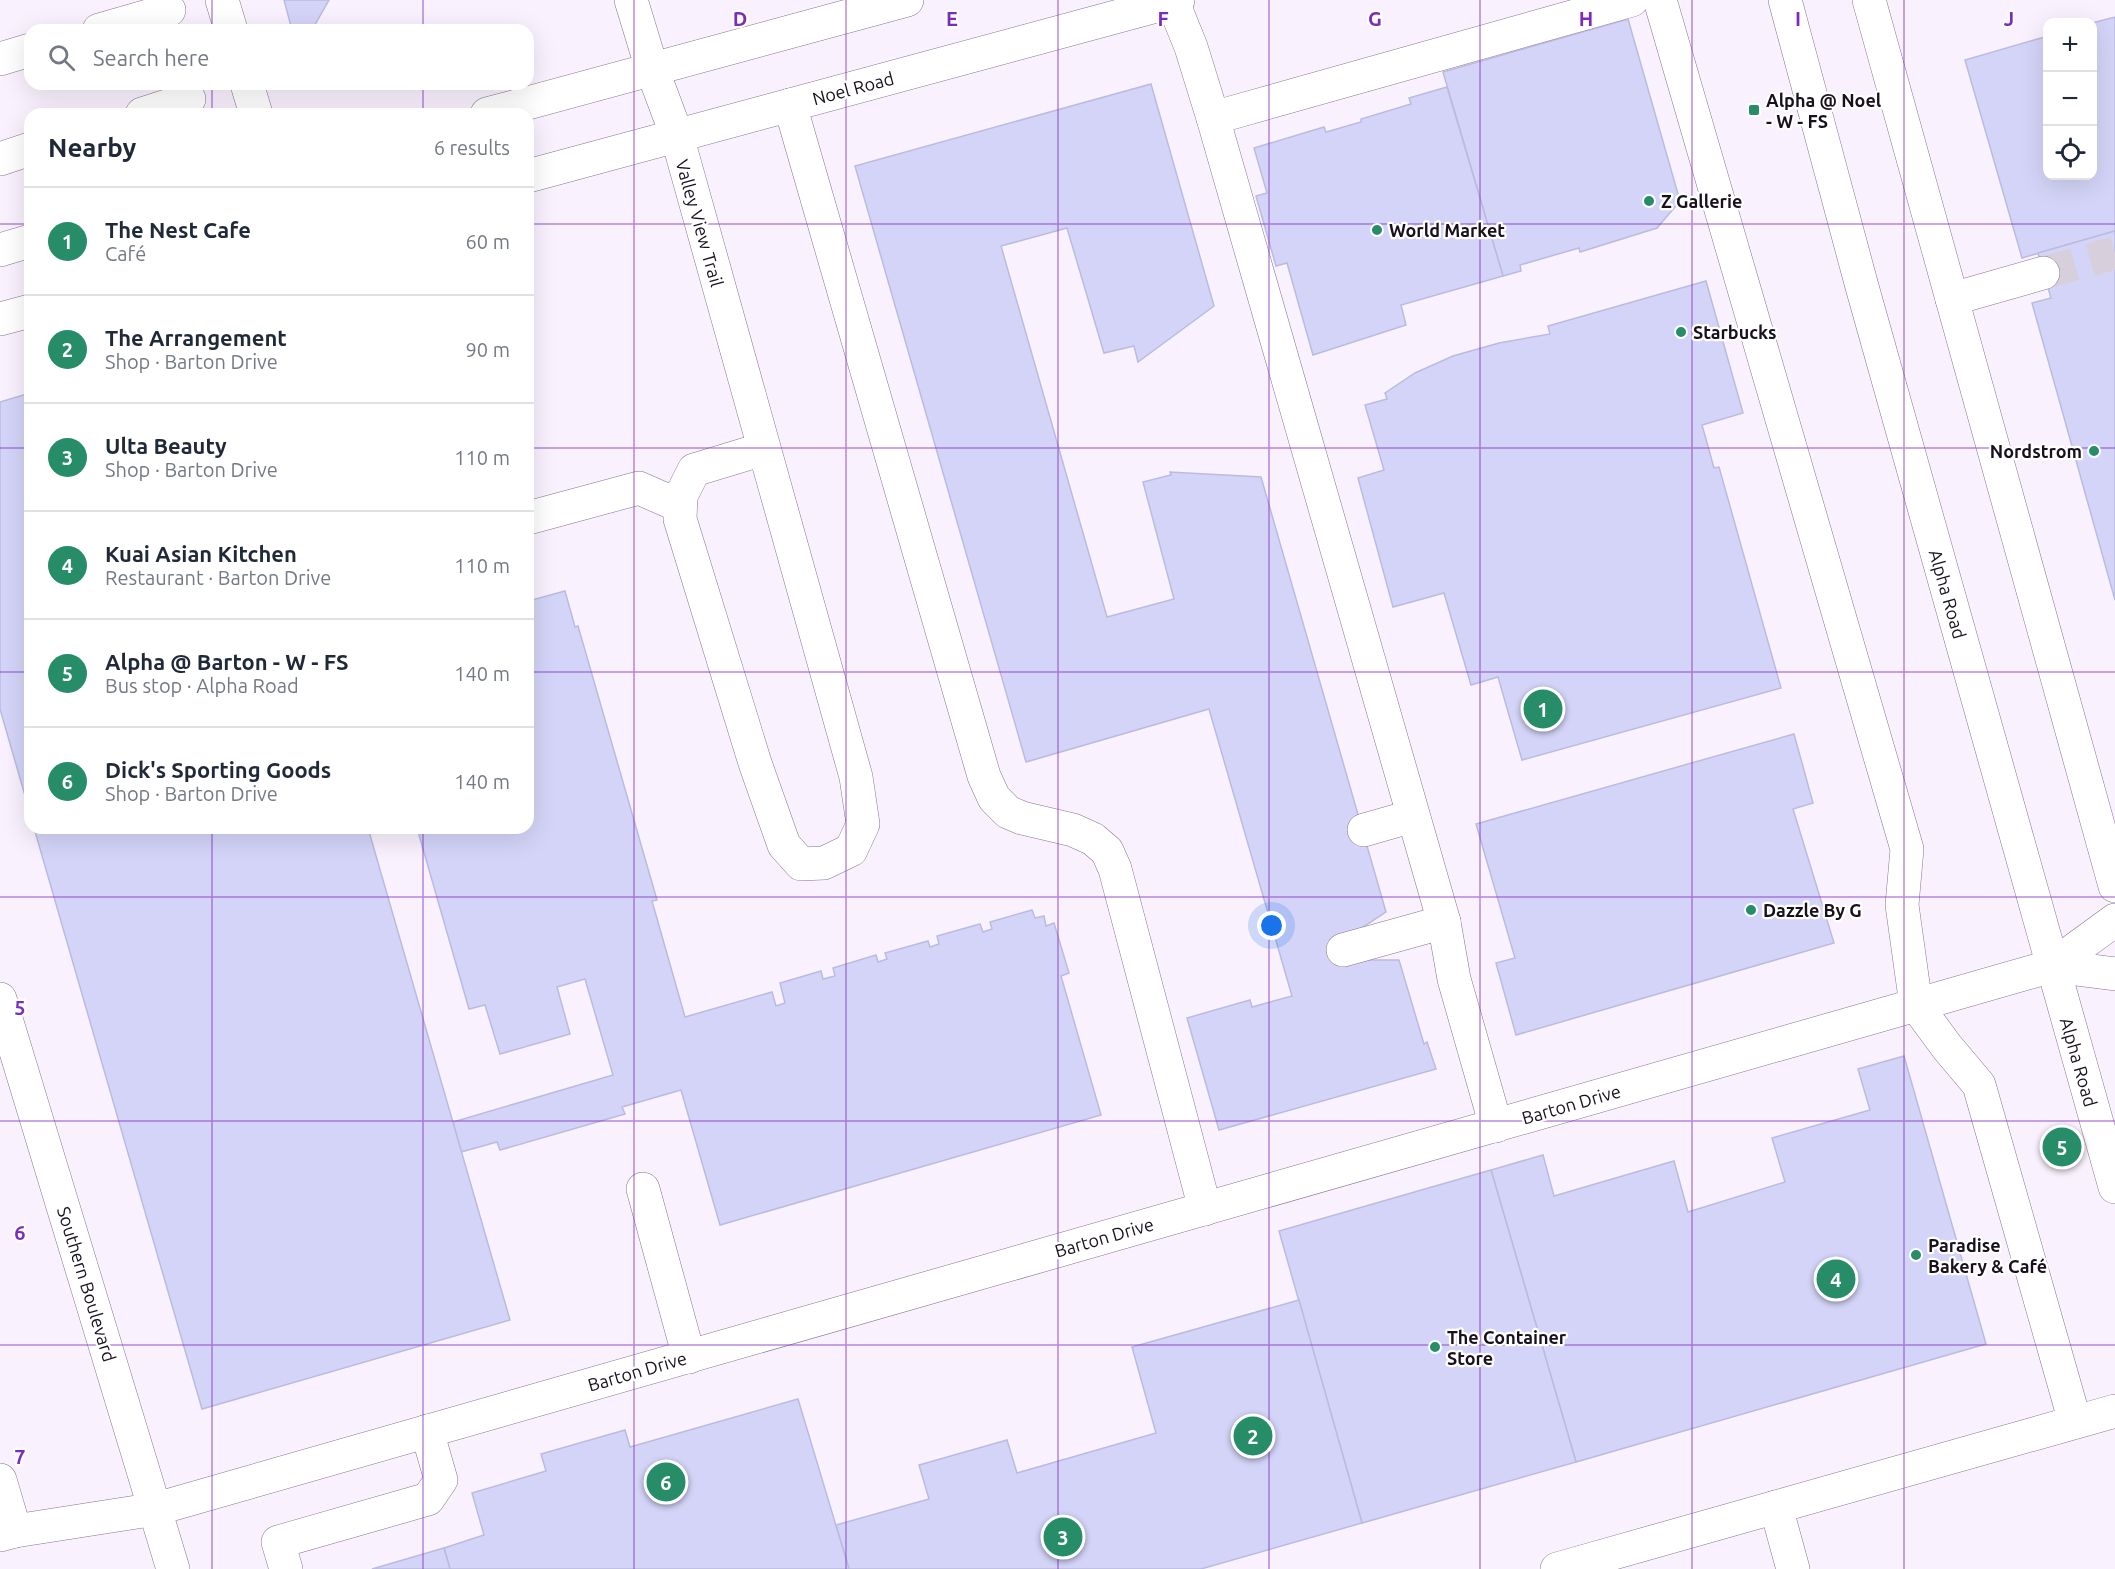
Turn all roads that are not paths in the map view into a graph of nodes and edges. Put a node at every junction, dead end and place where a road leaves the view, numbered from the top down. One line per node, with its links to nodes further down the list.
1 (222, 0): 11 (street)
2 (631, 0): 14 (street, Valley View Trail)
3 (907, 0): 14 (street)
4 (1174, 0): 17 (street, Noel Road); 21 (street)
5 (1632, 0): 21 (street)
6 (1660, 0): 44 (street)
7 (1785, 0): 41 (street, Alpha Road)
8 (1869, 0): 29 (street)
9 (170, 13): 10 (street)
10 (124, 24)
11 (229, 24)
12 (24, 52): 13 (street)
13 (0, 59)
14 (652, 69): 20 (street); 22 (street, Valley View Trail)
15 (249, 90): 19 (street)
16 (189, 99): 18 (street)
17 (790, 105): 22 (street, Noel Road); 48 (street)
18 (161, 108)
19 (254, 108)
20 (509, 108)
21 (1213, 118): 35 (street)
22 (677, 136): 25 (street, Noel Road); 32 (street, Valley View Trail)
23 (24, 151): 24 (street)
24 (0, 159)
25 (534, 174)
26 (24, 243): 27 (street)
27 (0, 250)
28 (2043, 273): 29 (street)
29 (1952, 299): 37 (street)
30 (24, 313): 31 (street)
31 (0, 320)
32 (763, 449): 33 (street); 33 (street, Valley View Trail)
33 (680, 506): 34 (street)
34 (534, 516)
35 (1413, 816): 36 (street); 39 (street)
36 (1364, 830)
37 (2115, 886)
38 (2115, 920): 41 (street)
39 (1444, 921): 40 (street); 45 (street)
40 (1343, 950)
41 (2052, 966): 42 (street); 44 (street, Barton Drive); 46 (street, Alpha Road)
42 (2115, 974)
43 (0, 999): 55 (street, Southern Boulevard)
44 (1917, 1005): 45 (street, Barton Drive); 51 (street)
45 (1496, 1126): 48 (street, Barton Drive)
46 (2115, 1187)
47 (644, 1190): 49 (street)
48 (1205, 1209): 49 (street, Barton Drive)
49 (689, 1357): 52 (street, Barton Drive)
50 (2115, 1411): 51 (street)
51 (2075, 1422): 54 (street)
52 (427, 1431): 55 (street, Barton Drive); 58 (street)
53 (0, 1480): 56 (street)
54 (1776, 1507): 59 (street); 60 (street)
55 (156, 1509): 56 (street, Barton Drive); 57 (street, Southern Boulevard)
56 (7, 1533)
57 (173, 1569)
58 (286, 1569)
59 (1557, 1569)
60 (1793, 1569)

